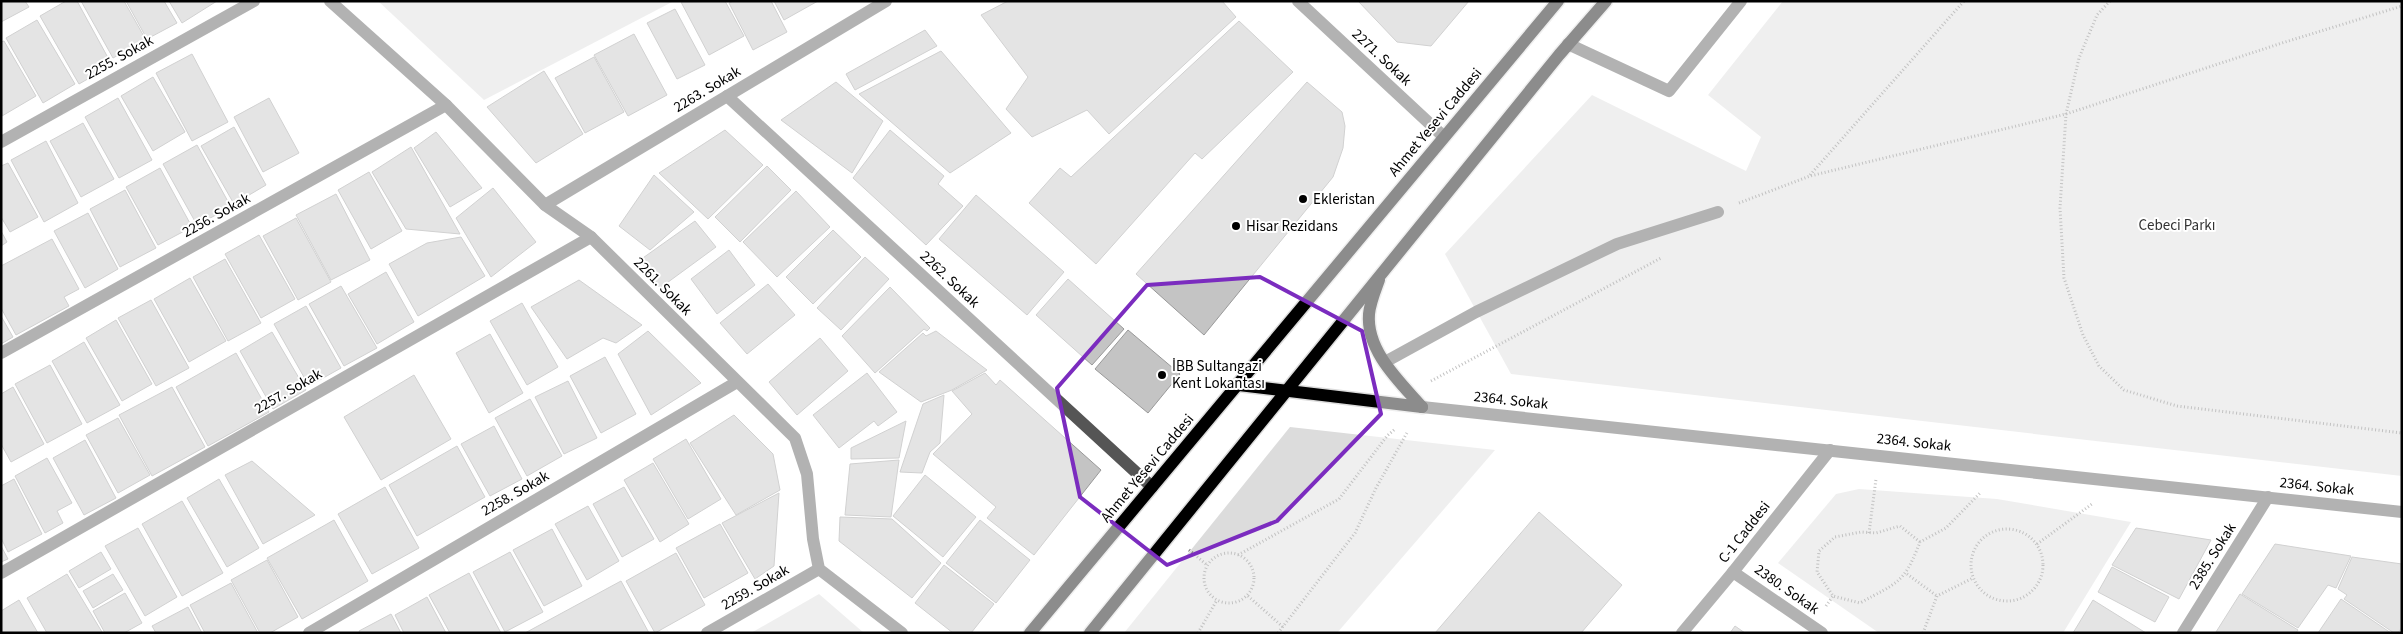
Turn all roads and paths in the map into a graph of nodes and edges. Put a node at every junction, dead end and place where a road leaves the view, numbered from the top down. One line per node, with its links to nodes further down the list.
1 (254, 1): 16 (street, 2255. Sokak)
2 (330, 1): 13 (street, 2261. Sokak)
3 (886, 1): 12 (street, 2263. Sokak)
4 (1298, 1): 15 (street, 2271. Sokak)
5 (1558, 1): 15 (main road, Ahmet Yesevi Caddesi)
6 (1606, 1): 11 (main road)
7 (1741, 1): 11 (street)
8 (1964, 1): 17 (path)
9 (2110, 1): 14 (path)
10 (2402, 6): 14 (path)
11 (1568, 44): 22 (main road)
12 (727, 96): 18 (street, 2263. Sokak); 35 (street, 2262. Sokak)
13 (446, 105): 18 (street, 2261. Sokak); 23 (street, 2256. Sokak)
14 (2066, 114): 17 (path); 30 (path)
15 (1443, 136): 26 (main road, Ahmet Yesevi Caddesi)
16 (1, 142)
17 (1810, 176): 19 (path)
18 (545, 205): 20 (street, 2261. Sokak)
19 (1718, 212): 24 (street)
20 (591, 237): 25 (street, 2261. Sokak); 44 (street, 2257. Sokak)
21 (1669, 254): 28 (path)
22 (1381, 272): 24 (main road); 27 (main road)
23 (1, 353)
24 (1385, 362): 28 (main road)
25 (737, 382): 42 (street, 2261. Sokak); 51 (street, 2258. Sokak)
26 (1239, 385): 27 (main road); 35 (main road, Ahmet Yesevi Caddesi)
27 (1286, 391): 29 (main road); 55 (main road)
28 (1410, 393): 29 (main road)
29 (1422, 407): 31 (street, 2364. Sokak); 41 (path); 50 (path)
30 (2402, 432)
31 (1830, 450): 32 (street, 2364. Sokak); 43 (street, C-1 Caddesi)
32 (1879, 455): 33 (street, 2364. Sokak); 38 (path)
33 (2003, 469): 34 (street, 2364. Sokak); 39 (path)
34 (2123, 482): 36 (street, 2364. Sokak); 40 (path)
35 (1152, 487): 54 (main road, Ahmet Yesevi Caddesi)
36 (2268, 497): 37 (street, 2364. Sokak); 61 (street, 2385. Sokak)
37 (2402, 512)
38 (1870, 533): 39 (path); 45 (path)
39 (1920, 542): 45 (path)
40 (2037, 544): 46 (path); 46 (path)
41 (1238, 555): 47 (path); 49 (path)
42 (820, 569): 52 (street, 2259. Sokak); 53 (street)
43 (1734, 572): 58 (street, C-1 Caddesi); 59 (street, 2380. Sokak)
44 (1, 573)
45 (1907, 574): 48 (path)
46 (1973, 578): 48 (path)
47 (1248, 596): 49 (path); 50 (path)
48 (1937, 596): 60 (path)
49 (1217, 600): 56 (path)
50 (1283, 627): 57 (path)
51 (309, 633)
52 (707, 633)
53 (902, 633)
54 (1030, 633)
55 (1090, 633)
56 (1198, 633)
57 (1278, 633)
58 (1682, 633)
59 (1822, 633)
60 (1923, 633)
61 (2184, 633)

